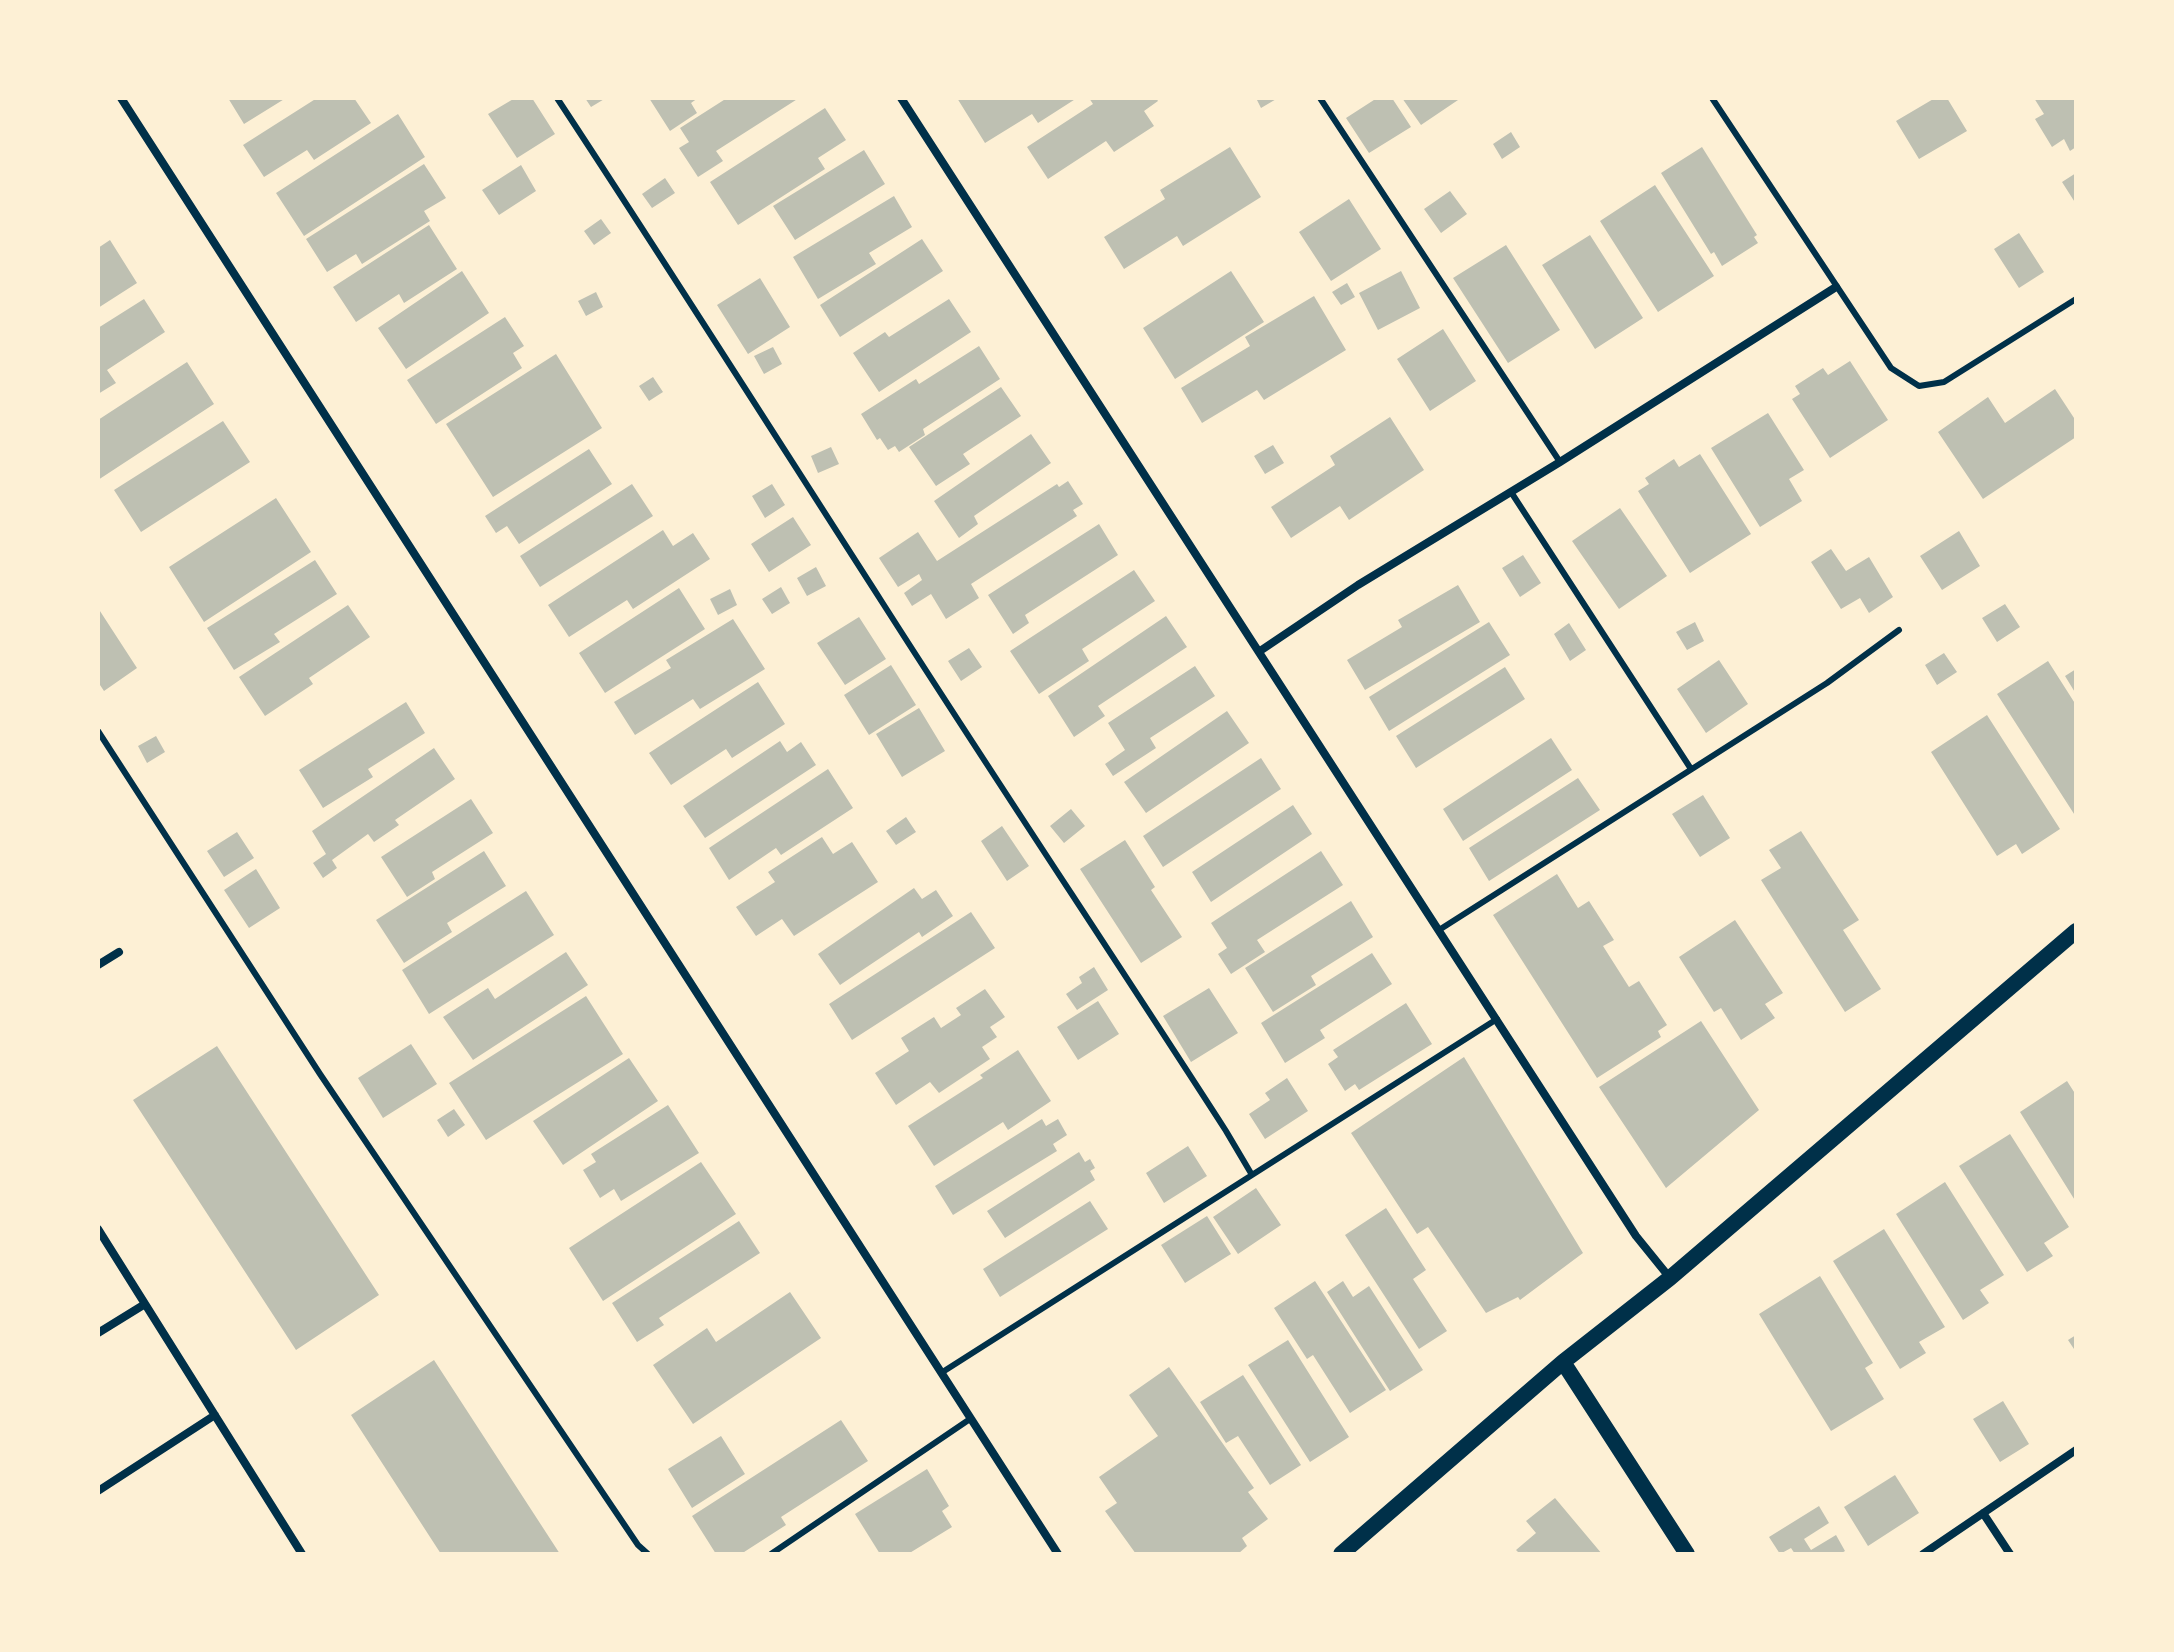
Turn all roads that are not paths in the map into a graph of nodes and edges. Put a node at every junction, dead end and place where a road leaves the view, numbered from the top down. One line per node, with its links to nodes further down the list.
1 (121, 98): 25 (street)
2 (557, 98): 19 (lane)
3 (901, 98): 11 (street)
4 (1320, 98): 8 (lane)
5 (1712, 98): 6 (lane)
6 (1836, 287): 7 (lane); 8 (street)
7 (2076, 299)
8 (1560, 462): 9 (street)
9 (1511, 492): 11 (street); 13 (lane)
10 (1899, 630): 13 (lane)
11 (1260, 651): 14 (street)
12 (98, 731): 32 (lane)
13 (1691, 769): 14 (lane)
14 (1439, 930): 18 (street)
15 (2076, 931): 21 (main road)
16 (119, 952): 17 (street)
17 (98, 965)
18 (1497, 1019): 19 (lane); 21 (street)
19 (1252, 1175): 25 (lane)
20 (98, 1229): 22 (street)
21 (1670, 1278): 24 (main road)
22 (145, 1304): 23 (street); 26 (street)
23 (98, 1333)
24 (1563, 1362): 35 (main road); 36 (main road)
25 (941, 1373): 27 (street)
26 (215, 1415): 29 (street); 31 (street)
27 (970, 1419): 33 (lane); 34 (street)
28 (2076, 1450): 30 (street)
29 (98, 1491)
30 (1983, 1513): 37 (street); 38 (street)
31 (302, 1554)
32 (648, 1554)
33 (771, 1554)
34 (1058, 1554)
35 (1341, 1554)
36 (1687, 1554)
37 (1923, 1554)
38 (2010, 1554)

